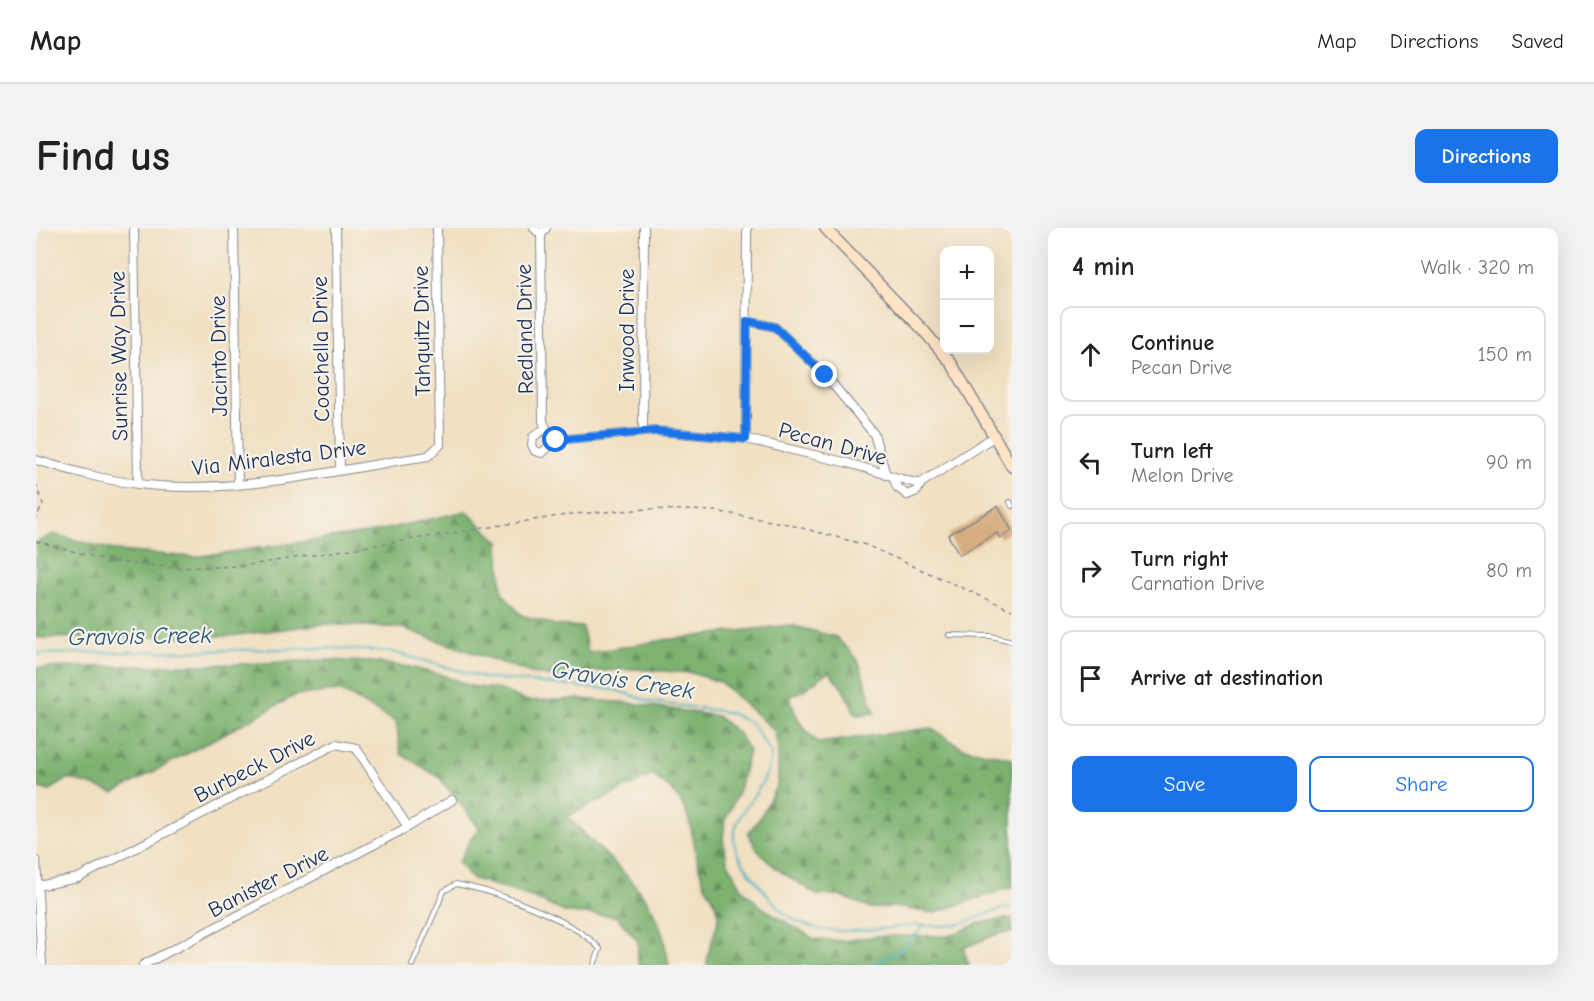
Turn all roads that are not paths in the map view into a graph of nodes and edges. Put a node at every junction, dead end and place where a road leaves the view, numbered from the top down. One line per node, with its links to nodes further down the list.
1 (134, 228): 20 (street, Sunrise Way Drive)
2 (234, 228): 21 (street, Jacinto Drive)
3 (336, 228): 18 (street, Coachella Drive)
4 (437, 228): 12 (street, Tahquitz Drive)
5 (534, 228): 9 (street)
6 (644, 228): 11 (street, Inwood Drive)
7 (747, 228): 10 (street)
8 (825, 228): 14 (street)
9 (544, 231): 13 (street, Redland Drive)
10 (747, 321): 15 (street); 19 (street)
11 (643, 431): 13 (street, Pecan Drive); 15 (street, Pecan Drive)
12 (441, 434): 18 (street, Via Miralesta Drive)
13 (550, 435)
14 (995, 436): 17 (street); 19 (street, Pecan Drive)
15 (746, 439): 19 (street, Pecan Drive)
16 (36, 460): 20 (street, Via Miralesta Drive)
17 (1012, 467)
18 (340, 469): 21 (street, Via Miralesta Drive)
19 (890, 477)
20 (138, 484): 21 (street, Via Miralesta Drive)
21 (238, 484)
22 (949, 635): 23 (lane)
23 (1012, 641)
24 (452, 800): 25 (street)
25 (408, 827): 27 (street, Burbeck Drive); 29 (street, Banister Drive)
26 (36, 861): 27 (street)
27 (38, 886): 28 (street)
28 (42, 965)
29 (143, 965)
30 (412, 965): 31 (lane)
31 (594, 965)

